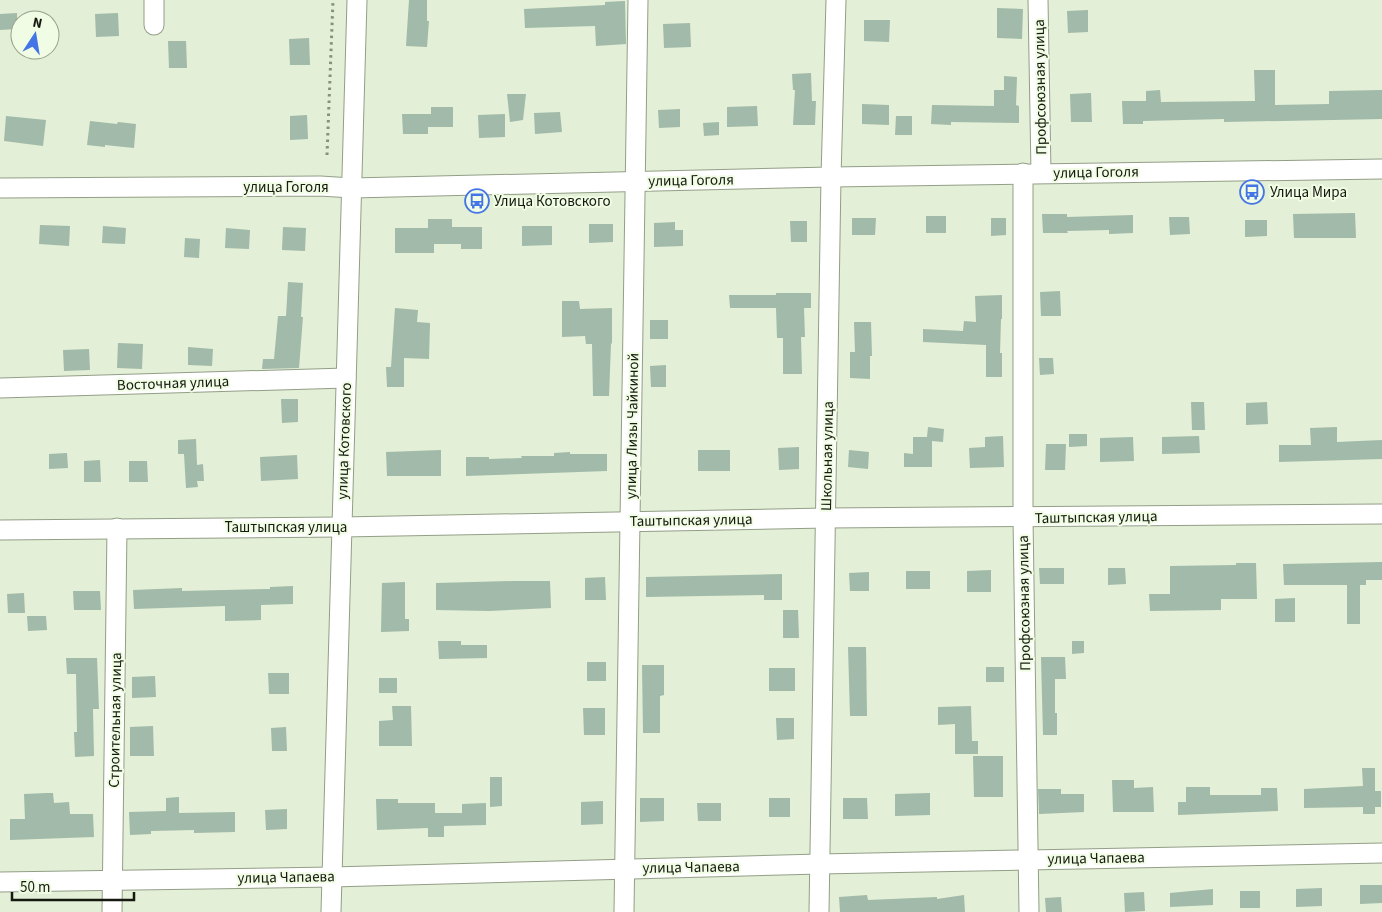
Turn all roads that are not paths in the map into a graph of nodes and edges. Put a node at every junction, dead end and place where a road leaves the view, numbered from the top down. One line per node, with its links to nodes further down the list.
1 (154, 0): 6 (street)
2 (357, 0): 12 (street, улица Котовского)
3 (638, 0): 10 (street, улица Лизы Чайкиной)
4 (836, 0): 9 (street, Школьная улица)
5 (1038, 0): 8 (street, Профсоюзная улица)
6 (154, 25)
7 (1382, 169): 8 (street, улица Гоголя)
8 (1032, 173): 9 (street, улица Гоголя); 17 (street, Профсоюзная улица)
9 (831, 177): 10 (street, улица Гоголя); 16 (street, Школьная улица)
10 (635, 181): 12 (street, улица Гоголя); 18 (street, улица Лизы Чайкиной)
11 (0, 188): 12 (street, улица Гоголя)
12 (352, 188): 13 (street, улица Котовского)
13 (346, 378): 14 (street, Восточная улица); 19 (street, улица Котовского)
14 (0, 388)
15 (1382, 514): 17 (street, Таштыпская улица)
16 (826, 518): 17 (street, Таштыпская улица); 18 (street, Таштыпская улица); 24 (street, Школьная улица)
17 (1023, 518): 23 (street, Профсоюзная улица)
18 (630, 521): 19 (street, Таштыпская улица); 25 (street, улица Лизы Чайкиной)
19 (342, 527): 20 (street, Таштыпская улица); 26 (street, улица Котовского)
20 (117, 528): 21 (street, Таштыпская улица); 27 (street, Строительная улица)
21 (0, 530)
22 (1382, 853): 23 (street, улица Чапаева)
23 (1027, 859): 24 (street, улица Чапаева); 33 (street, Профсоюзная улица)
24 (820, 864): 25 (street, улица Чапаева); 32 (street, Школьная улица)
25 (626, 868): 26 (street, улица Чапаева); 31 (street, улица Лизы Чайкиной)
26 (332, 877): 27 (street, улица Чапаева); 30 (street, улица Котовского)
27 (112, 880): 28 (street, улица Чапаева); 29 (street, Строительная улица)
28 (0, 882)
29 (112, 912)
30 (331, 912)
31 (624, 912)
32 (819, 912)
33 (1029, 912)

